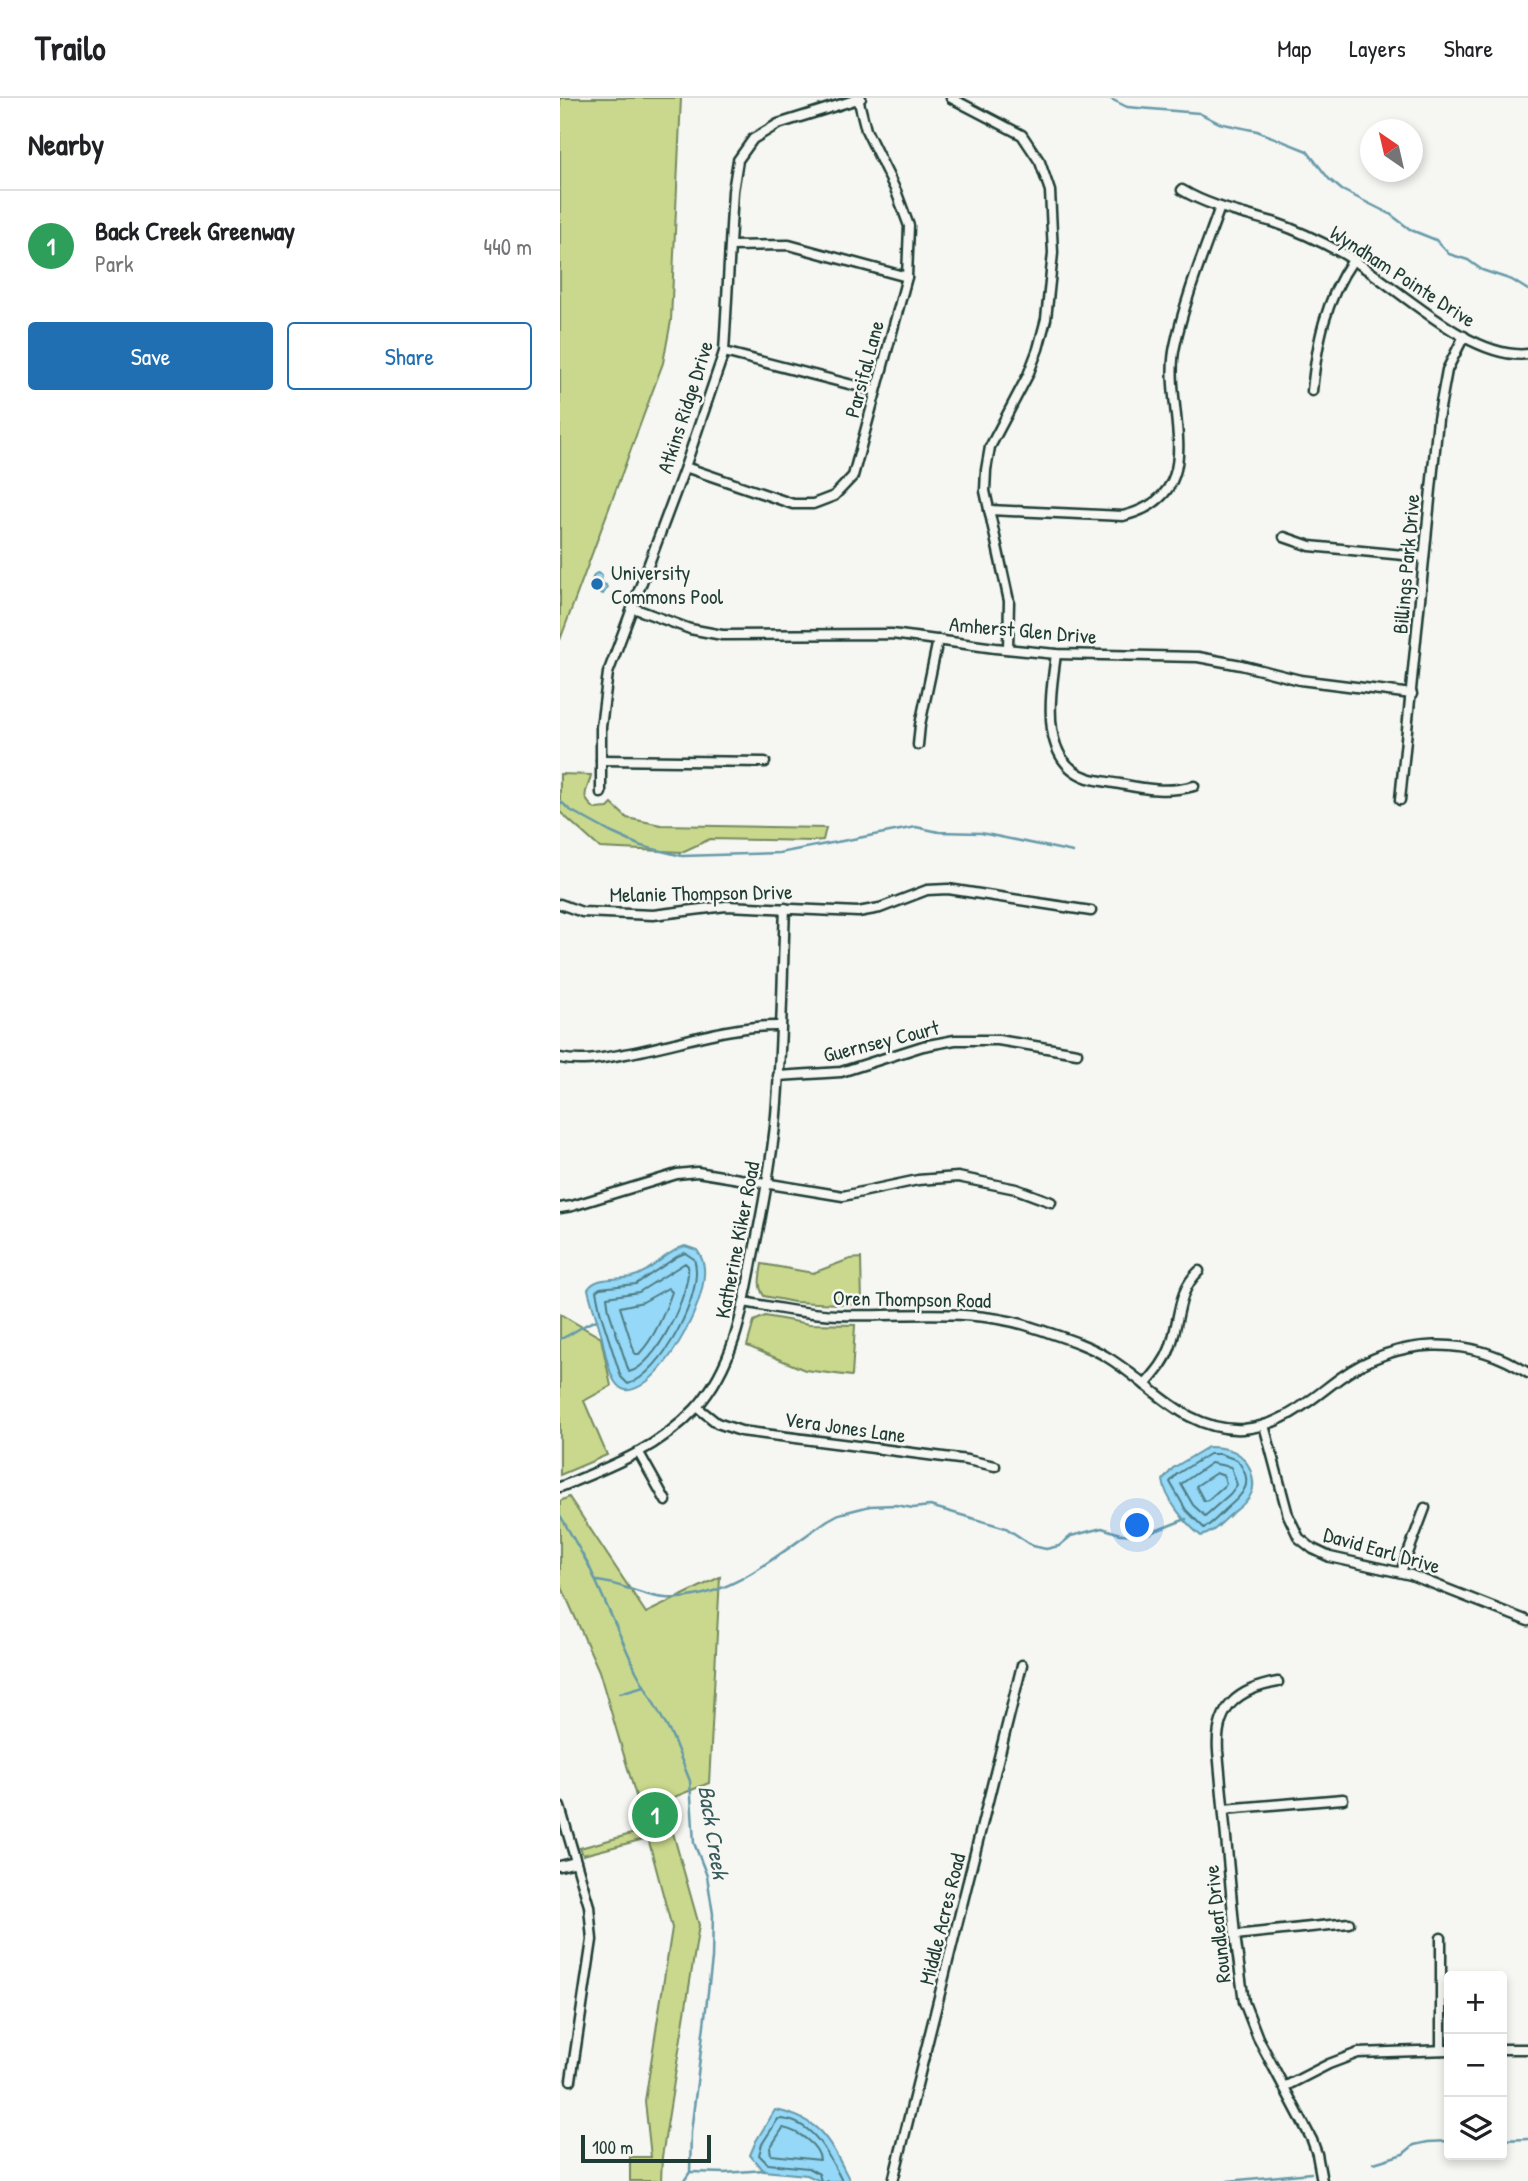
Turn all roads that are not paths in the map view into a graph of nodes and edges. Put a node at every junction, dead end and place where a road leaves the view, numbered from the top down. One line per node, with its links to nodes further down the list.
1 (859, 98): 5 (street, Atkins Ridge Drive); 7 (street, Parsifal Lane)
2 (951, 98): 14 (street)
3 (1182, 190): 4 (street, Wyndham Pointe Drive)
4 (1220, 207): 6 (street, Wyndham Pointe Drive); 14 (street)
5 (731, 246): 7 (street); 9 (street, Atkins Ridge Drive)
6 (1353, 260): 8 (street, Wyndham Pointe Drive); 12 (street)
7 (907, 277): 11 (street, Parsifal Lane)
8 (1464, 336): 10 (street, Wyndham Pointe Drive); 16 (street, Billings Park Drive)
9 (724, 352): 11 (street); 13 (street, Atkins Ridge Drive)
10 (1528, 354)
11 (876, 391): 13 (street, Parsifal Lane)
12 (1312, 391)
13 (685, 467): 17 (street, Atkins Ridge Drive)
14 (989, 510): 19 (street)
15 (1284, 537): 16 (street)
16 (1424, 557): 21 (street, Billings Park Drive)
17 (633, 608): 18 (street, Amherst Glen Drive); 23 (street, Atkins Ridge Drive)
18 (938, 640): 19 (street, Amherst Glen Drive); 22 (street)
19 (1008, 649): 20 (street, Amherst Glen Drive)
20 (1056, 654): 21 (street, Amherst Glen Drive); 25 (street)
21 (1412, 694): 27 (street, Billings Park Drive)
22 (918, 745)
23 (601, 760): 24 (street); 26 (street, Atkins Ridge Drive)
24 (765, 762)
25 (1194, 786)
26 (601, 793)
27 (1400, 800)
28 (560, 904): 29 (street, Melanie Thompson Drive)
29 (785, 908): 30 (street, Melanie Thompson Drive); 31 (street, Katherine Kiker Road)
30 (1091, 911)
31 (780, 1026): 33 (street); 34 (street, Katherine Kiker Road)
32 (1077, 1053): 34 (street, Guernsey Court)
33 (560, 1058)
34 (778, 1076): 35 (street, Katherine Kiker Road)
35 (767, 1184): 36 (street); 37 (street); 39 (street, Katherine Kiker Road)
36 (1051, 1202)
37 (560, 1208)
38 (1199, 1271): 41 (street)
39 (744, 1302): 41 (street, Oren Thompson Road); 42 (street, Katherine Kiker Road)
40 (1528, 1373): 43 (street, Oren Thompson Road)
41 (1146, 1385): 43 (street, Oren Thompson Road)
42 (697, 1406): 44 (street, Katherine Kiker Road); 45 (street, Vera Jones Lane)
43 (1264, 1425): 49 (street, David Earl Drive)
44 (639, 1453): 46 (street, Katherine Kiker Road); 47 (street)
45 (995, 1466)
46 (560, 1487)
47 (666, 1501)
48 (1425, 1508): 49 (street)
49 (1401, 1572): 50 (street, David Earl Drive)
50 (1528, 1620)
51 (1022, 1665): 67 (street, Middle Acres Road)
52 (1278, 1682): 55 (street, Roundleaf Drive)
53 (1343, 1799): 55 (street)
54 (560, 1807): 56 (street)
55 (1224, 1809): 59 (street, Roundleaf Drive)
56 (576, 1862): 57 (street); 65 (street)
57 (560, 1866)
58 (1349, 1923): 59 (street)
59 (1235, 1935): 66 (street, Roundleaf Drive)
60 (1441, 1938): 61 (street)
61 (1444, 2034)
62 (1507, 2049): 63 (street)
63 (1528, 2049)
64 (1444, 2050): 66 (street)
65 (571, 2080)
66 (1284, 2087): 68 (street, Roundleaf Drive)
67 (893, 2181)
68 (1322, 2181)

